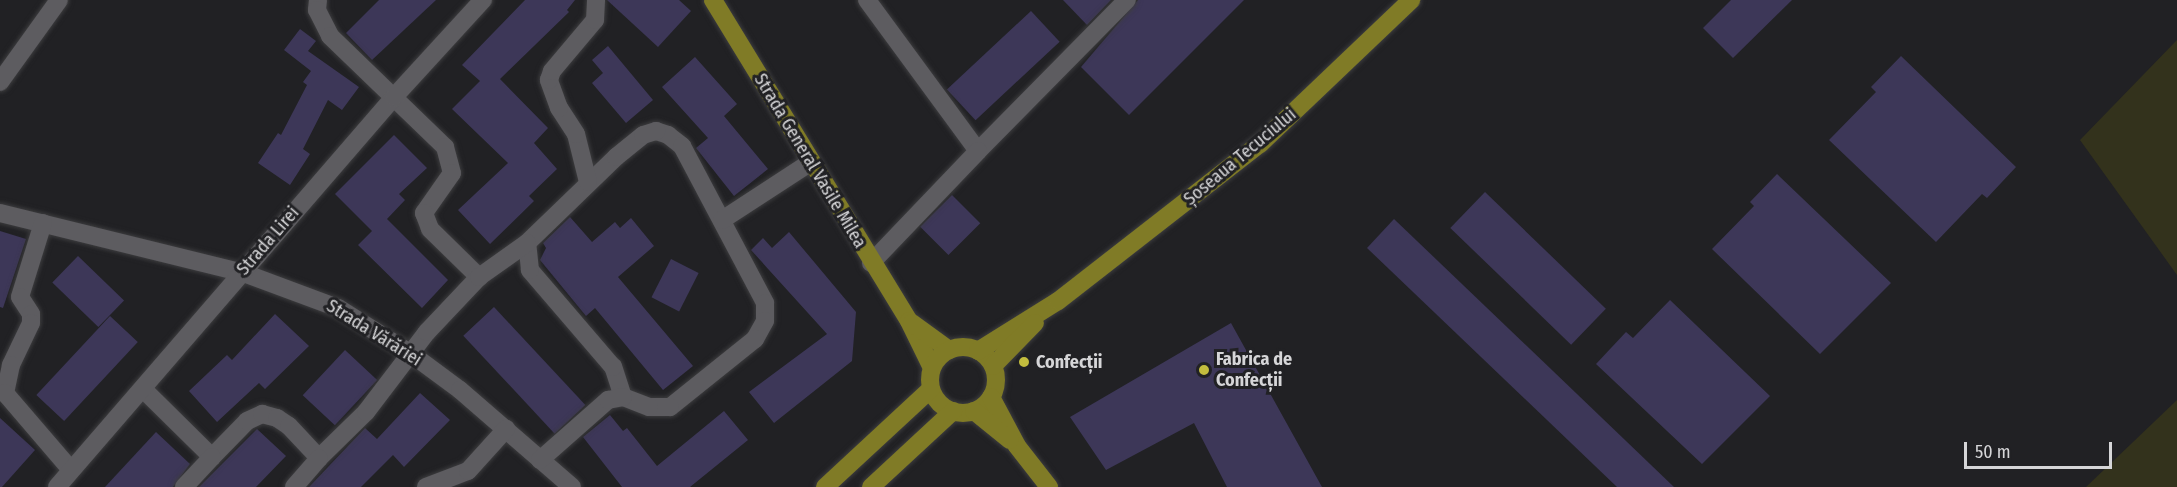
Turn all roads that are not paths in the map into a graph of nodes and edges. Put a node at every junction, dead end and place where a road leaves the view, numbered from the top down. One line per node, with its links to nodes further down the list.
1 (59, 0): 9 (street)
2 (318, 0): 10 (street)
3 (483, 0): 10 (street, Strada Lirei)
4 (596, 0): 13 (street)
5 (713, 0): 12 (main road, Strada General Vasile Milea)
6 (867, 0): 11 (street)
7 (1126, 0): 11 (street)
8 (1411, 0): 21 (main road, Șoseaua Tecuciului)
9 (0, 82)
10 (394, 97): 19 (street, Strada Lirei); 20 (street)
11 (978, 151): 18 (street)
12 (811, 162): 15 (street); 18 (main road, Strada General Vasile Milea)
13 (588, 182): 15 (street); 17 (street)
14 (0, 213): 16 (street, Strada Vărăriei)
15 (722, 220): 30 (street)
16 (43, 223): 19 (street, Strada Vărăriei); 39 (street)
17 (527, 243): 20 (street); 30 (street)
18 (872, 263): 22 (main road, Strada General Vasile Milea)
19 (241, 272): 25 (street, Strada Vărăriei); 28 (street, Strada Lirei)
20 (479, 277): 25 (street)
21 (1058, 301): 24 (main road, Șoseaua Tecuciului); 26 (main road, Șoseaua Tecuciului)
22 (909, 321): 23 (main road, Strada General Vasile Milea); 27 (main road, Strada General Vasile Milea)
23 (949, 350): 24 (main road); 27 (main road)
24 (978, 351): 26 (main road)
25 (410, 353): 34 (street, Strada Vărăriei); 37 (street)
26 (993, 366): 31 (main road)
27 (932, 368): 29 (main road)
28 (143, 389): 36 (street); 39 (street, Strada Lirei)
29 (931, 389): 32 (main road); 46 (main road)
30 (623, 397): 38 (street)
31 (991, 397): 33 (main road); 35 (main road)
32 (952, 411): 33 (main road); 47 (main road)
33 (974, 411): 35 (main road)
34 (506, 429): 38 (street, Strada Vărăriei); 40 (street)
35 (1017, 446): 48 (main road)
36 (212, 457): 37 (street); 42 (street)
37 (318, 458): 43 (street)
38 (540, 460): 45 (street, Strada Vărăriei)
39 (71, 470): 41 (street, Strada Lirei)
40 (470, 479): 44 (street)
41 (57, 487)
42 (184, 487)
43 (294, 487)
44 (426, 487)
45 (572, 487)
46 (825, 487)
47 (871, 487)
48 (1049, 487)

